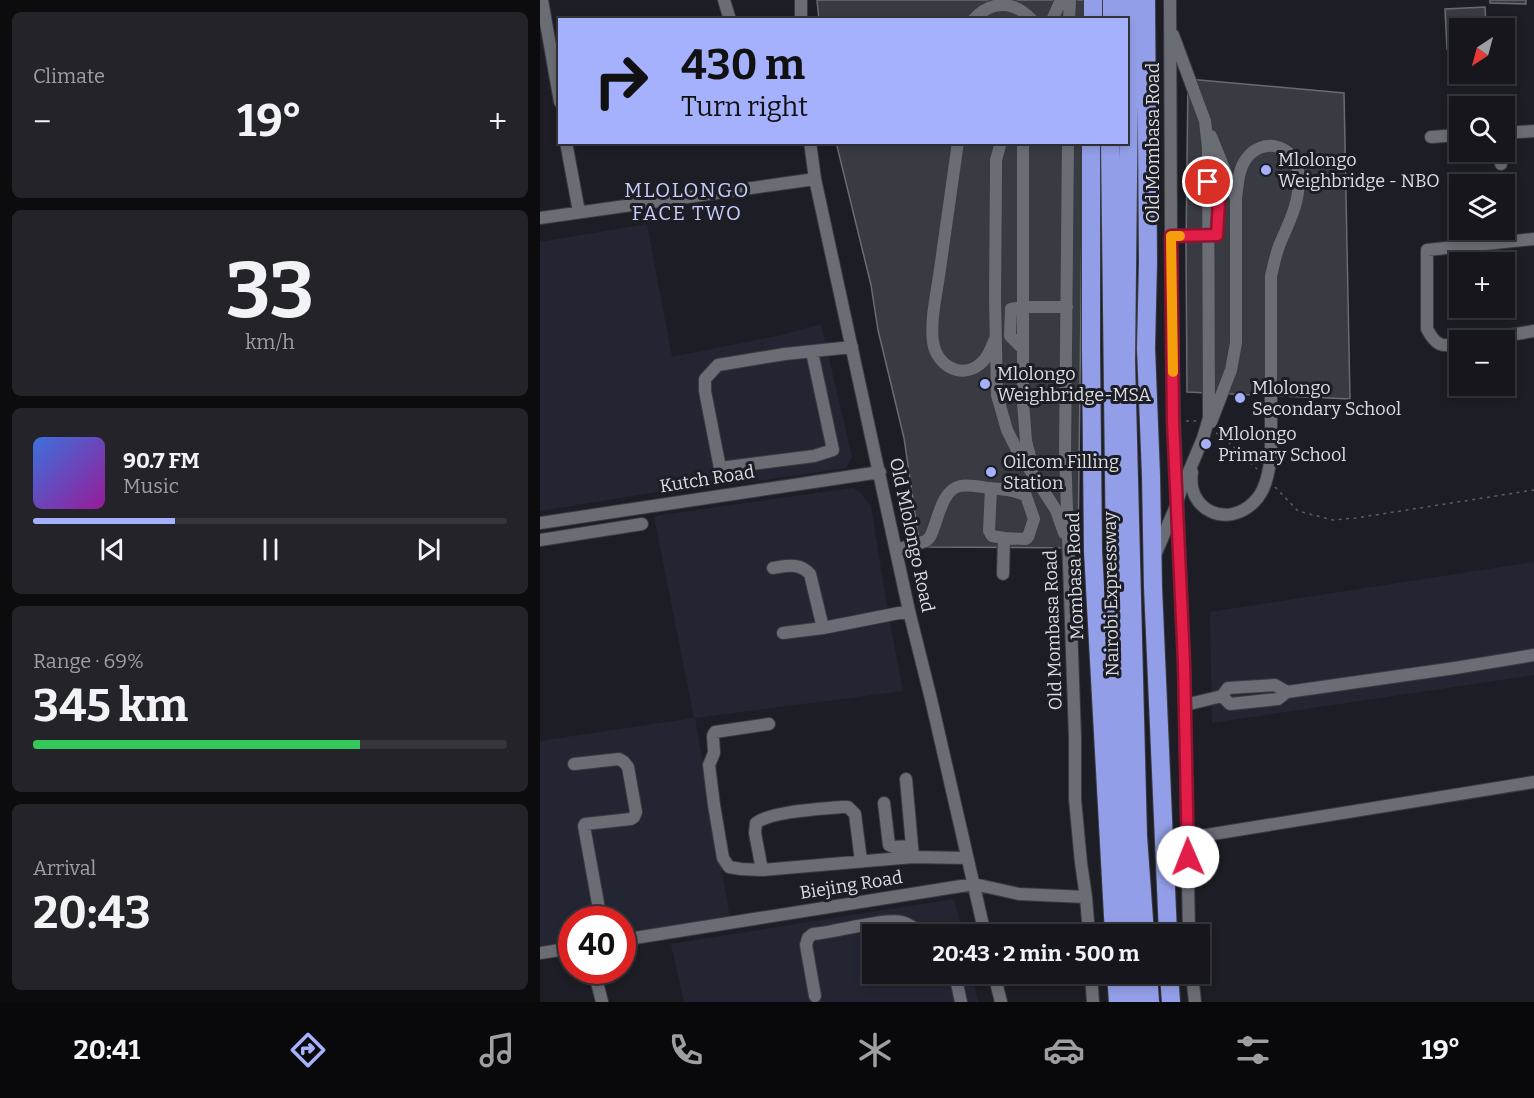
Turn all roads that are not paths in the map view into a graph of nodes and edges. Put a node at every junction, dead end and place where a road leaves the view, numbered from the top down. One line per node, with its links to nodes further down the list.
1 (542, 0): 21 (street)
2 (724, 0): 12 (street)
3 (801, 0): 13 (street)
4 (1061, 0): 16 (street)
5 (1070, 0): 17 (street)
6 (1093, 0): 18 (highway)
7 (1113, 0): 19 (highway)
8 (1130, 0): 89 (highway, Nairobi Expressway)
9 (1146, 0): 64 (highway)
10 (1160, 0): 20 (street)
11 (1170, 0): 20 (street, Old Mombasa Road)
12 (729, 18)
13 (801, 18)
14 (974, 18): 15 (street)
15 (1030, 18)
16 (1053, 18)
17 (1069, 18)
18 (1093, 18)
19 (1112, 18)
20 (1170, 26): 22 (street); 39 (street, Old Mombasa Road)
21 (558, 91)
22 (1205, 121): 36 (street); 40 (street)
23 (1534, 131): 24 (street)
24 (1515, 132)
25 (1449, 136): 26 (street)
26 (1431, 137)
27 (566, 144): 37 (street)
28 (810, 144): 35 (street, Old Mlolongo Road)
29 (958, 144): 45 (street)
30 (1000, 144): 45 (street)
31 (1023, 144): 42 (street)
32 (1068, 144): 43 (street, Old Mombasa Road)
33 (1091, 144): 87 (highway, Mombasa Road)
34 (1110, 144): 88 (highway, Nairobi Expressway)
35 (815, 179): 37 (street); 48 (street, Old Mlolongo Road)
36 (1236, 198): 50 (street); 51 (street)
37 (579, 212): 38 (street)
38 (540, 218)
39 (1171, 236): 40 (street); 55 (street, Old Mombasa Road)
40 (1209, 236): 50 (street)
41 (1534, 239): 47 (street)
42 (1023, 307): 43 (street); 53 (street)
43 (1067, 307): 60 (street, Old Mombasa Road)
44 (1534, 332): 46 (street)
45 (996, 334): 53 (street)
46 (1515, 335)
47 (1449, 345)
48 (852, 347): 49 (street); 52 (street, Old Mlolongo Road)
49 (812, 352): 49 (street)
50 (1206, 431): 51 (street)
51 (1193, 462): 55 (street)
52 (879, 472): 56 (street, Kutch Road); 61 (street, Old Mlolongo Road)
53 (1037, 481): 60 (street)
54 (991, 488): 58 (street); 58 (street); 61 (street)
55 (1176, 506): 64 (street); 69 (street, Old Mombasa Road)
56 (540, 523)
57 (642, 524): 59 (street)
58 (1004, 538): 63 (street)
59 (540, 540)
60 (1067, 543): 81 (street, Old Mombasa Road)
61 (896, 550): 65 (street, Old Mlolongo Road)
62 (773, 568): 66 (street)
63 (1003, 574)
64 (1153, 587): 90 (highway)
65 (909, 611): 66 (street); 77 (street, Old Mlolongo Road)
66 (823, 628): 67 (street)
67 (783, 633)
68 (1534, 655): 69 (street)
69 (1185, 705): 75 (street, Old Mombasa Road)
70 (769, 724): 79 (street)
71 (574, 764): 82 (street)
72 (906, 779): 76 (street)
73 (1534, 782): 75 (street)
74 (884, 803): 76 (street)
75 (1188, 838): 91 (street, Old Mombasa Road)
76 (913, 851): 77 (street); 78 (street)
77 (967, 858): 80 (street, Old Mlolongo Road)
78 (861, 861): 79 (street); 79 (street)
79 (762, 870)
80 (974, 884): 81 (street, Biejing Road); 85 (street, Old Mlolongo Road); 93 (street, Biejing Road)
81 (1086, 897): 86 (street, Old Mombasa Road)
82 (598, 906)
83 (876, 924): 84 (street)
84 (907, 924)
85 (983, 924)
86 (1088, 924)
87 (1113, 924)
88 (1130, 924)
89 (1144, 924)
90 (1168, 924)
91 (1189, 924)
92 (862, 926): 105 (street)
93 (636, 938)
94 (558, 950): 95 (street)
95 (540, 953)
96 (598, 984): 106 (street)
97 (957, 984): 107 (street)
98 (996, 984): 108 (street)
99 (1092, 984): 109 (street)
100 (1117, 984): 110 (highway)
101 (1133, 984): 111 (highway)
102 (1149, 984): 112 (highway)
103 (1169, 984): 113 (highway)
104 (1193, 984): 114 (street)
105 (815, 996)
106 (602, 1002)
107 (962, 1002)
108 (1001, 1002)
109 (1093, 1002)
110 (1118, 1002)
111 (1134, 1002)
112 (1150, 1002)
113 (1170, 1002)
114 (1195, 1002)

